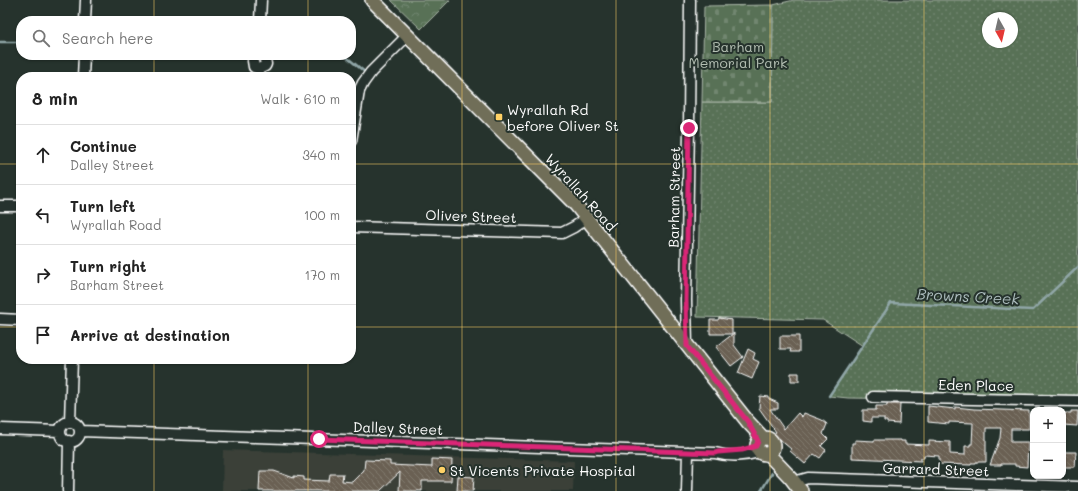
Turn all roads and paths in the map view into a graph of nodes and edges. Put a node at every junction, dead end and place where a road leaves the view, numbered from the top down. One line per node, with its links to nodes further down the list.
1 (86, 0): 5 (street)
2 (261, 0): 6 (street)
3 (372, 0): 7 (main road, Wyrallah Road)
4 (690, 0): 19 (street, Barham Street)
5 (85, 16)
6 (260, 16)
7 (408, 35): 12 (street); 15 (main road, Wyrallah Road)
8 (84, 60): 11 (street)
9 (253, 60): 10 (street)
10 (265, 60)
11 (83, 72)
12 (356, 110)
13 (0, 206): 14 (street)
14 (16, 206)
15 (587, 218): 16 (street, Oliver Street); 19 (main road, Wyrallah Road)
16 (356, 227)
17 (0, 319): 18 (street)
18 (16, 320)
19 (687, 346): 28 (main road, Wyrallah Road)
20 (72, 364): 23 (street)
21 (873, 397): 22 (street, Eden Place)
22 (1078, 401)
23 (70, 422): 25 (street); 26 (street)
24 (0, 429): 25 (street)
25 (60, 431): 27 (street)
26 (80, 431): 27 (street); 29 (street, Dalley Street)
27 (69, 441): 32 (street)
28 (763, 446): 29 (street, Dalley Street); 30 (main road, Wyrallah Road)
29 (688, 452): 33 (street)
30 (795, 484): 31 (street, Garrard Street)
31 (1078, 487)
32 (68, 491)
33 (687, 491)

